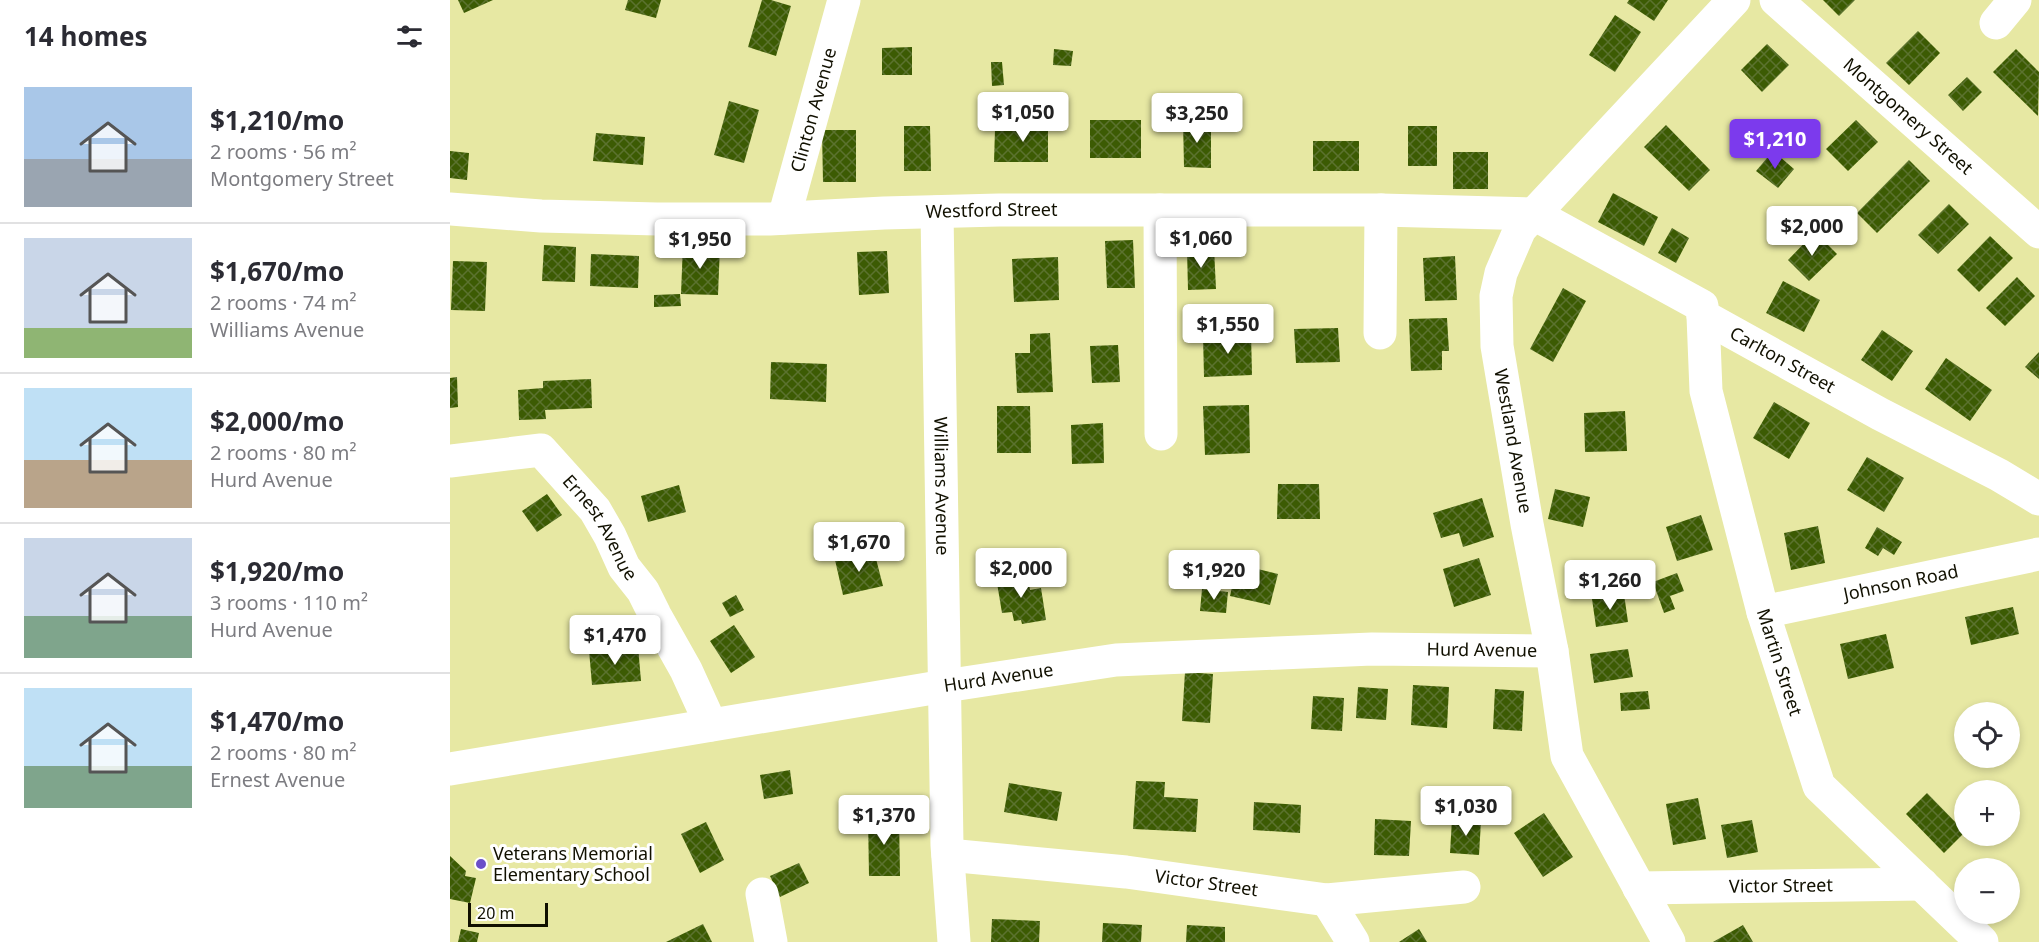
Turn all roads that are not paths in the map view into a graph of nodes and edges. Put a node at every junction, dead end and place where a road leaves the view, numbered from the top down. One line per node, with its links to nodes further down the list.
1 (844, 0): 9 (street, Clinton Avenue)
2 (1734, 0): 8 (street, Westland Avenue)
3 (1776, 0): 10 (street, Montgomery Street)
4 (450, 209): 9 (street, Westford Street)
5 (1160, 210): 6 (street, Westford Street); 7 (street, Westford Street); 13 (street)
6 (1381, 210): 8 (street, Westford Street); 12 (street)
7 (937, 212): 9 (street, Westford Street); 19 (street, Williams Avenue)
8 (1534, 214): 11 (street, Carlton Street); 18 (street, Westland Avenue)
9 (784, 218)
10 (2039, 231)
11 (1703, 316): 15 (street, Carlton Street); 17 (street, Martin Street)
12 (1380, 333)
13 (1161, 434)
14 (450, 461): 20 (street, Ernest Avenue)
15 (2039, 499)
16 (2039, 554): 17 (street, Johnson Road)
17 (1762, 612): 23 (street, Martin Street)
18 (1552, 651): 19 (street, Hurd Avenue); 25 (street, Westland Avenue)
19 (945, 686): 20 (street, Hurd Avenue); 22 (street, Williams Avenue)
20 (711, 725): 21 (street, Hurd Avenue)
21 (450, 769)
22 (948, 855): 27 (street, Victor Street); 29 (street, Williams Avenue)
23 (1922, 884): 25 (street, Victor Street); 32 (street, Martin Street)
24 (1464, 887): 27 (street, Victor Street)
25 (1640, 888): 31 (street, Westland Avenue)
26 (762, 894): 28 (street)
27 (1327, 900): 30 (street)
28 (771, 942)
29 (954, 942)
30 (1353, 942)
31 (1669, 942)
32 (1982, 942)

